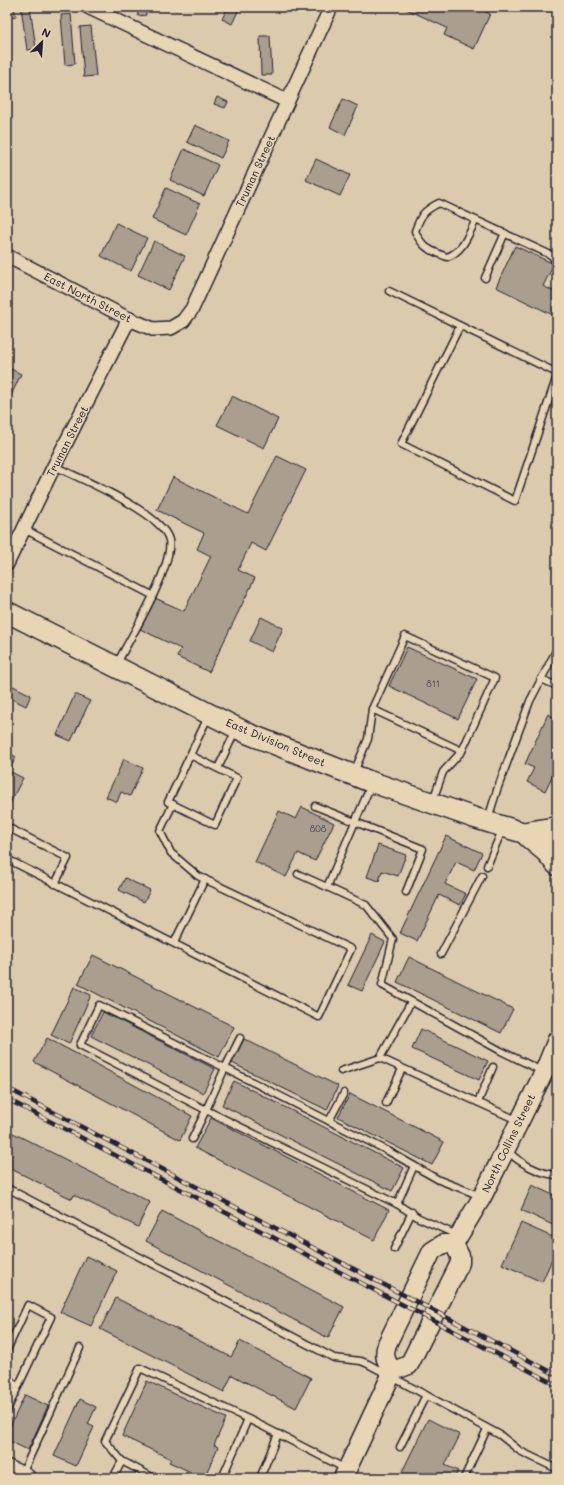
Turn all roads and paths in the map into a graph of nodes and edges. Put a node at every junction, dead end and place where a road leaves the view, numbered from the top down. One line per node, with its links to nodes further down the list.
1 (88, 7): 3 (street)
2 (331, 7): 3 (street, Truman Street)
3 (287, 100): 12 (street, Truman Street)
4 (476, 220): 4 (lane); 5 (lane)
5 (505, 233): 7 (lane); 8 (lane)
6 (7, 256): 10 (street, East North Street)
7 (557, 262)
8 (485, 278)
9 (389, 291): 11 (lane)
10 (129, 319): 12 (street, East North Street); 15 (street, Truman Street)
11 (460, 326): 13 (lane); 14 (lane)
12 (171, 328)
13 (557, 373)
14 (557, 376)
15 (54, 466): 16 (street, Truman Street); 18 (lane)
16 (24, 529): 17 (street, Truman Street); 18 (lane)
17 (7, 564)
18 (152, 595): 21 (lane)
19 (9, 618): 21 (main road, East Division Street)
20 (557, 649): 22 (lane)
21 (116, 666): 25 (main road, East Division Street)
22 (541, 679): 23 (lane); 37 (lane)
23 (557, 686)
24 (372, 709): 27 (lane); 27 (lane); 30 (lane)
25 (210, 714): 26 (main road, East Division Street); 28 (lane)
26 (237, 727): 29 (lane); 30 (main road, East Division Street)
27 (462, 751): 32 (lane)
28 (190, 755): 29 (lane); 33 (lane)
29 (218, 768): 33 (lane)
30 (353, 774): 31 (main road, East Division Street)
31 (373, 782): 32 (main road, East Division Street); 35 (lane)
32 (432, 803): 37 (main road, East Division Street)
33 (173, 804): 45 (lane)
34 (315, 806): 35 (lane)
35 (356, 822): 47 (lane); 48 (lane)
36 (7, 827): 46 (lane)
37 (504, 827): 38 (main road); 39 (main road, East Division Street); 41 (main road); 42 (lane)
38 (557, 827)
39 (557, 843)
40 (7, 859): 46 (lane)
41 (557, 865)
42 (487, 866)
43 (298, 874): 47 (lane)
44 (482, 876): 50 (lane)
45 (205, 879): 49 (lane); 49 (lane)
46 (55, 884): 49 (lane)
47 (328, 887): 51 (lane)
48 (406, 892)
49 (174, 943)
50 (441, 954)
51 (411, 1002): 54 (lane); 59 (lane)
52 (240, 1038): 56 (lane)
53 (557, 1040): 59 (main road, North Collins Street)
54 (380, 1058): 57 (lane); 58 (lane)
55 (493, 1067): 61 (lane)
56 (225, 1068): 63 (lane); 63 (lane); 64 (lane)
57 (402, 1069): 61 (lane); 62 (lane)
58 (341, 1071)
59 (544, 1072): 65 (main road, North Collins Street)
60 (344, 1093): 64 (lane)
61 (478, 1102): 65 (lane)
62 (386, 1103)
63 (206, 1110): 66 (lane); 72 (lane)
64 (329, 1121): 68 (lane)
65 (520, 1121): 67 (main road, North Collins Street)
66 (192, 1139)
67 (506, 1149): 69 (lane); 71 (main road, North Collins Street)
68 (414, 1166): 71 (lane); 72 (lane)
69 (557, 1175)
70 (7, 1188): 78 (lane)
71 (482, 1197): 74 (main road, North Collins Street)
72 (396, 1204): 73 (lane)
73 (412, 1212): 74 (lane); 75 (lane)
74 (456, 1240): 78 (main road); 78 (main road)
75 (394, 1248)
76 (80, 1348): 89 (lane)
77 (7, 1350): 80 (lane)
78 (392, 1374): 81 (lane); 90 (main road)
79 (7, 1378): 80 (lane)
80 (18, 1387): 82 (lane)
81 (426, 1395): 84 (lane); 86 (lane)
82 (7, 1410)
83 (248, 1419): 85 (lane); 87 (lane); 93 (lane)
84 (487, 1428): 88 (lane); 95 (lane)
85 (278, 1434): 90 (lane); 94 (lane)
86 (400, 1447)
87 (122, 1461): 91 (lane); 92 (lane)
88 (557, 1469)
89 (18, 1474)
90 (345, 1474)
91 (113, 1478)
92 (154, 1478)
93 (222, 1478)
94 (260, 1478)
95 (464, 1478)

